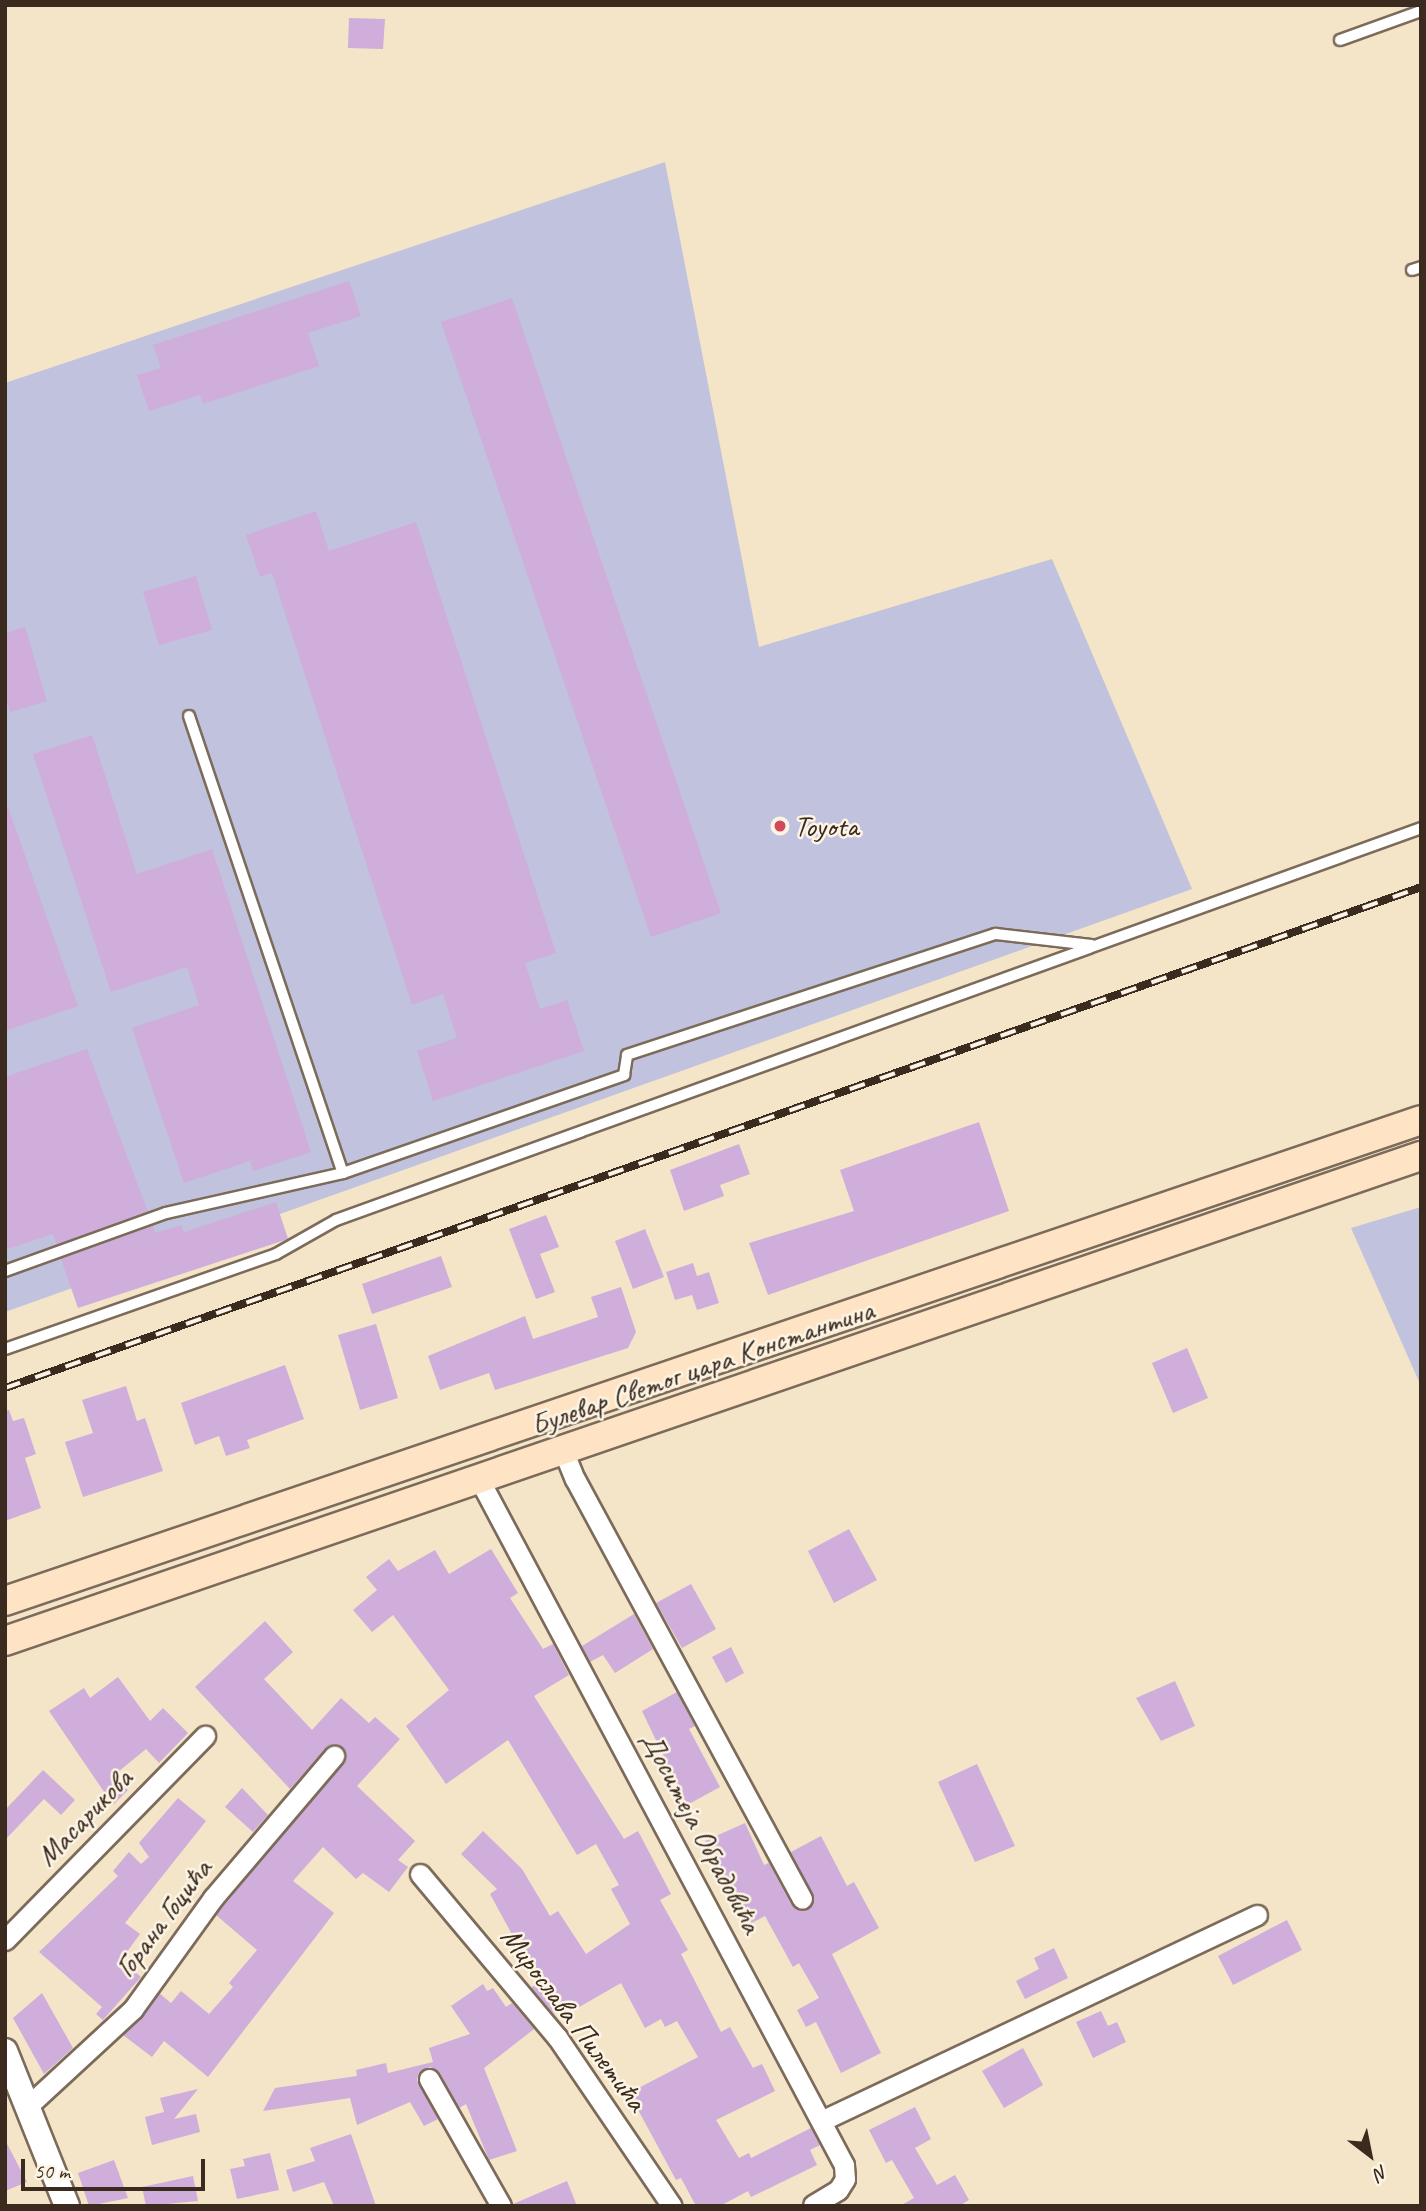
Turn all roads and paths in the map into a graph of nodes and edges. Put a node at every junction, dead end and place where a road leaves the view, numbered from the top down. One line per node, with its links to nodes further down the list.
1 (1421, 11): 2 (lane)
2 (1340, 40)
3 (189, 716): 8 (lane)
4 (1421, 828): 5 (lane)
5 (1095, 946): 8 (lane); 10 (lane)
6 (1421, 1120): 13 (main road, Булевар Светог цара Константина)
7 (1421, 1156): 11 (main road, Булевар Светог цара Константина)
8 (343, 1173): 9 (lane)
9 (5, 1271)
10 (5, 1349)
11 (563, 1450): 12 (main road, Булевар Светог цара Константина); 18 (street)
12 (479, 1479): 14 (main road, Булевар Светог цара Константина); 24 (street, Доситеја Обрадовића)
13 (5, 1601)
14 (5, 1641)
15 (205, 1736): 20 (street, Масарикова)
16 (334, 1756): 23 (street, Горана Гоцића)
17 (420, 1874): 28 (street, Мирослава Пилетића)
18 (802, 1898)
19 (1256, 1915): 24 (street)
20 (5, 1940)
21 (5, 2051): 23 (street)
22 (429, 2079): 27 (street)
23 (29, 2105): 26 (street)
24 (822, 2120): 25 (street, Доситеја Обрадовића)
25 (813, 2205)
26 (67, 2206)
27 (501, 2206)
28 (672, 2206)

